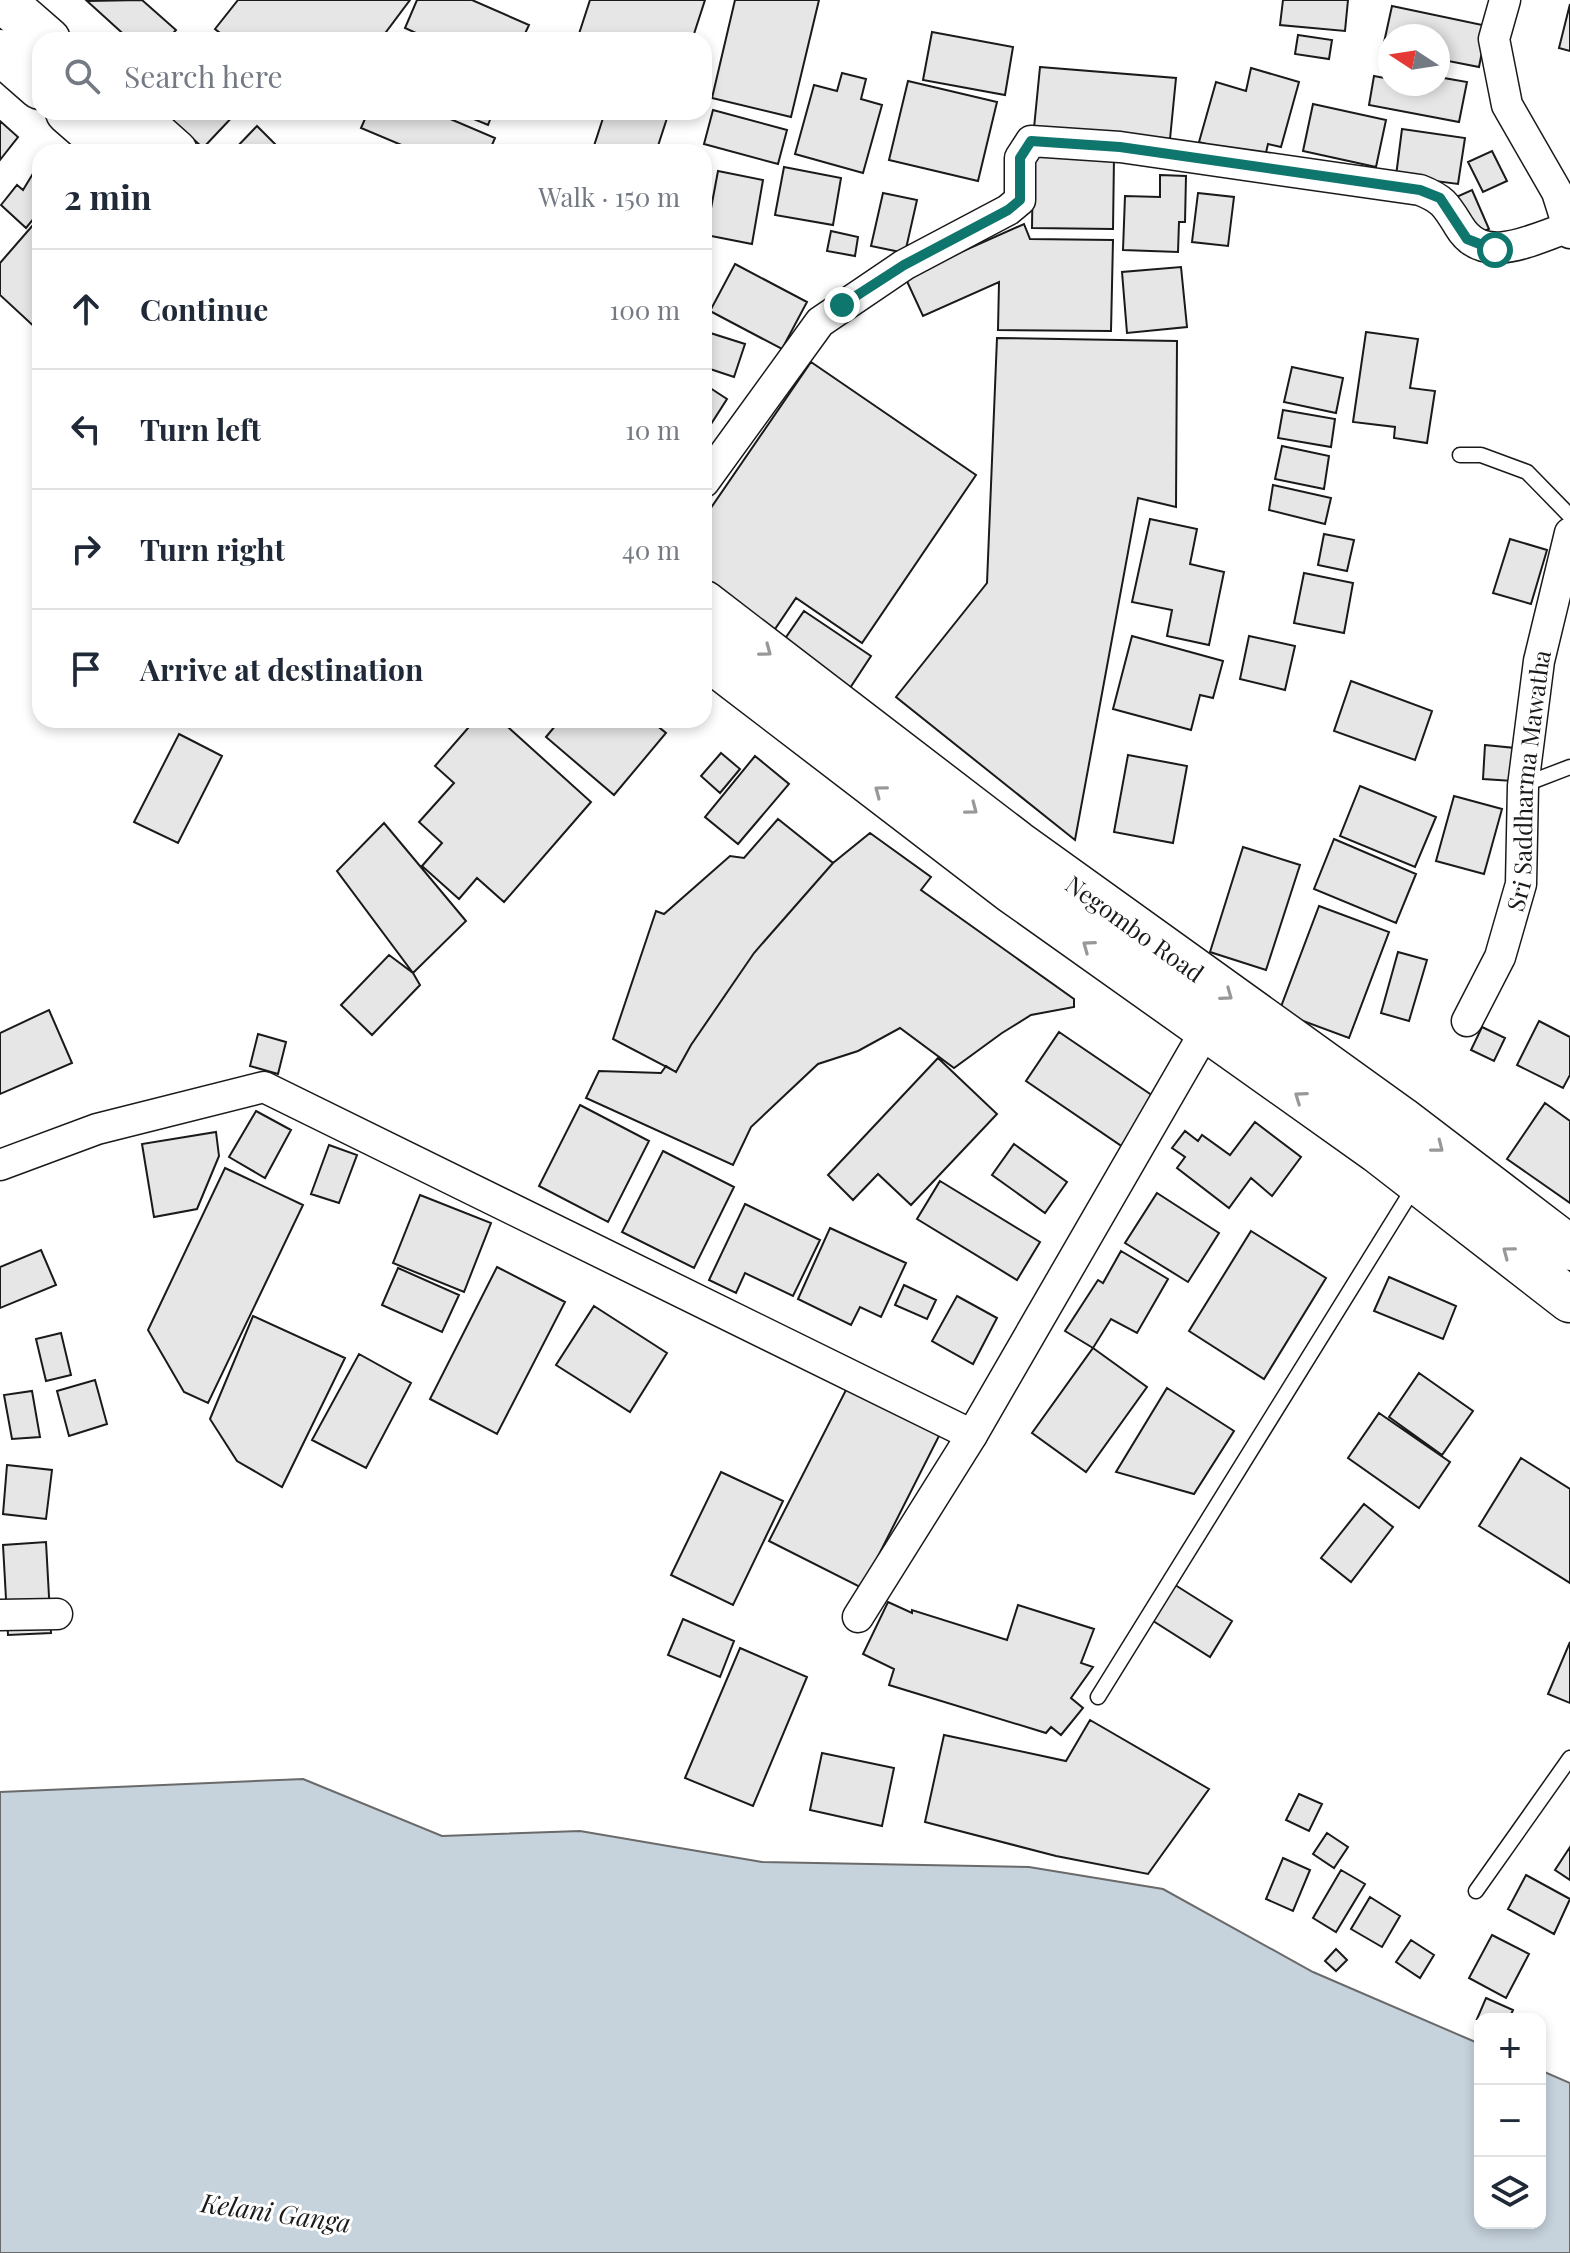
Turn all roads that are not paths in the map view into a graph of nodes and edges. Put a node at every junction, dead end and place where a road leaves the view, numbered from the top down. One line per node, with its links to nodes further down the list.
1 (2, 0): 3 (highway)
2 (1505, 0): 10 (street)
3 (39, 32)
4 (0, 52): 5 (highway)
5 (32, 80)
6 (77, 120): 8 (highway)
7 (139, 120): 9 (highway)
8 (105, 144)
9 (166, 144)
10 (1570, 229): 12 (street)
11 (1460, 455): 13 (lane)
12 (712, 471)
13 (1570, 516)
14 (1570, 533): 18 (street, Sri Saddharma Mawatha)
15 (712, 609): 23 (highway, Negombo Road, one-way to 23)
16 (712, 661): 20 (highway, Negombo Road, one-way to 16)
17 (1570, 767): 18 (lane)
18 (1523, 786): 19 (street, Sri Saddharma Mawatha)
19 (1467, 1021)
20 (1206, 1030): 22 (highway, Negombo Road, one-way to 20); 25 (street)
21 (0, 1165): 25 (street)
22 (1416, 1183): 24 (highway, Negombo Road, one-way to 22); 29 (lane)
23 (1570, 1248)
24 (1570, 1300)
25 (972, 1435): 28 (street)
26 (57, 1614): 27 (street)
27 (0, 1615)
28 (858, 1617)
29 (1098, 1697)
30 (1570, 1758): 31 (lane)
31 (1476, 1891)

